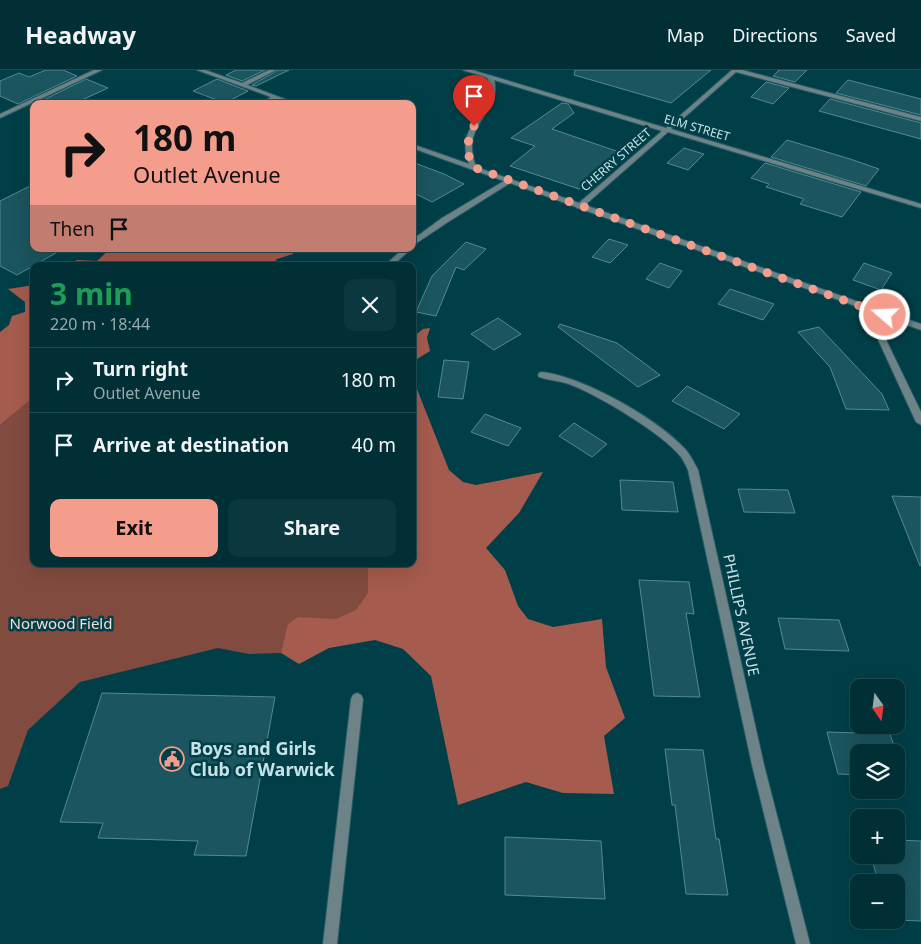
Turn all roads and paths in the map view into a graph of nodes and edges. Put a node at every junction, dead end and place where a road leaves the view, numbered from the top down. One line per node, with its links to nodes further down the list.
1 (99, 70): 9 (street)
2 (200, 70): 7 (street)
3 (273, 70): 7 (street)
4 (466, 70): 6 (street, ELM STREET)
5 (735, 70): 14 (street); 15 (street, CHERRY STREET)
6 (490, 77): 15 (street, ELM STREET); 17 (street)
7 (243, 85): 8 (street)
8 (276, 97): 10 (street); 11 (street)
9 (34, 100)
10 (270, 100)
11 (284, 100)
12 (30, 102): 13 (street)
13 (0, 116)
14 (921, 119)
15 (666, 131): 19 (street, ELM STREET); 20 (street, CHERRY STREET)
16 (416, 147): 17 (street)
17 (473, 167): 18 (street)
18 (508, 181): 20 (street); 21 (street)
19 (921, 206)
20 (579, 207): 24 (street)
21 (416, 241)
22 (404, 252): 23 (street)
23 (392, 262)
24 (867, 308): 25 (street); 27 (street)
25 (921, 327)
26 (542, 375): 30 (street, PHILLIPS AVENUE)
27 (921, 422)
28 (357, 699): 29 (street)
29 (330, 944)
30 (803, 944)

